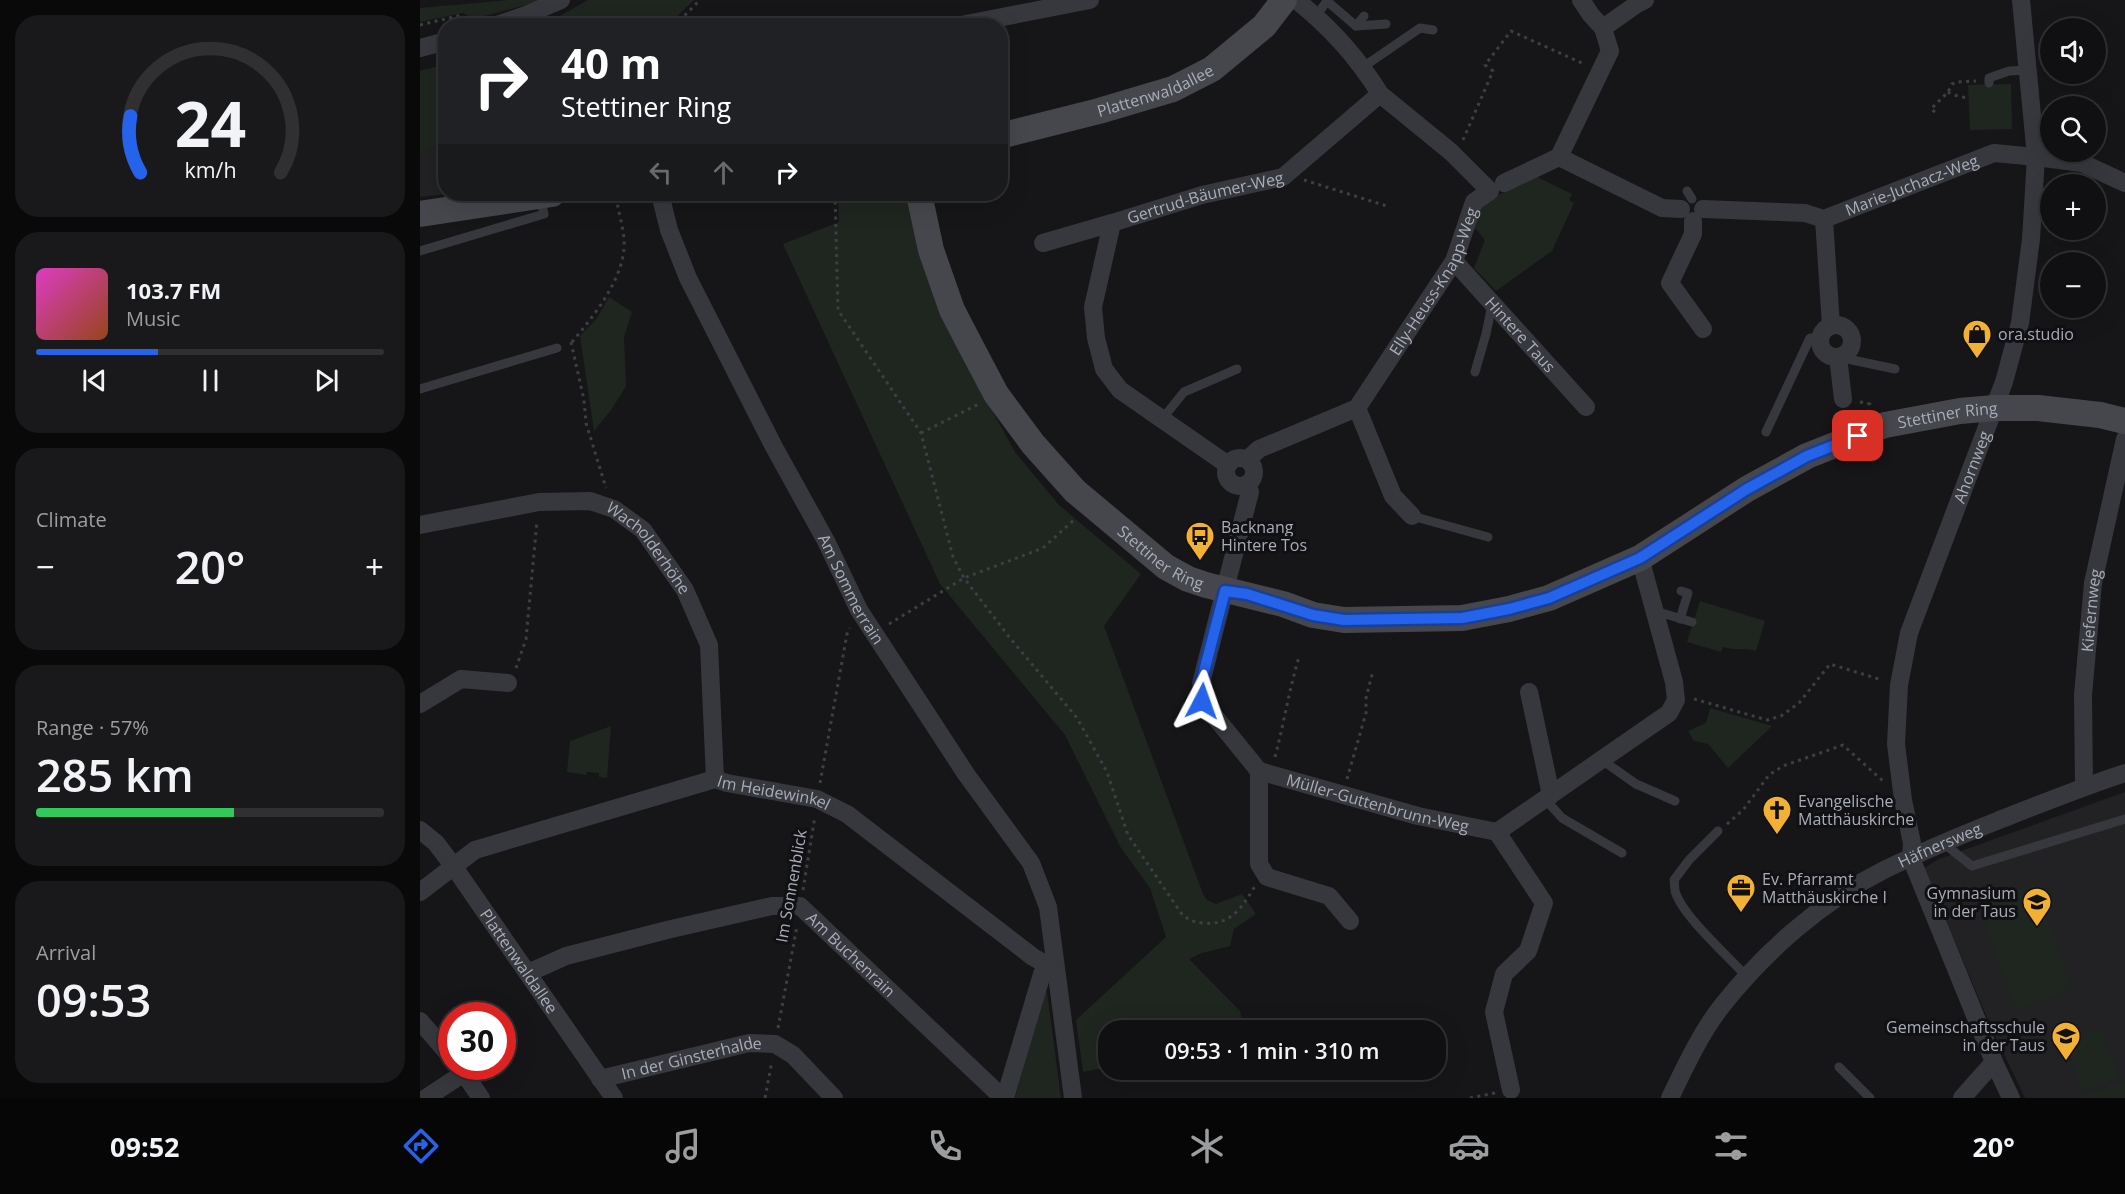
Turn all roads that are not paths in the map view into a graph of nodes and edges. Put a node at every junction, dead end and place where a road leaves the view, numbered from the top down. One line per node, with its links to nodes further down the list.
1 (561, 0): 10 (street)
2 (1090, 0): 11 (street)
3 (1284, 0): 22 (street, Plattenwaldallee)
4 (1296, 0): 8 (street)
5 (1581, 0): 14 (street)
6 (1645, 0): 14 (street)
7 (2022, 0): 19 (street, Ahornweg)
8 (1316, 16): 13 (lane); 18 (street)
9 (1364, 16): 13 (lane)
10 (517, 18)
11 (997, 18)
12 (1386, 24): 13 (lane)
13 (1356, 26)
14 (1603, 28): 24 (street)
15 (1433, 30): 18 (lane)
16 (438, 43): 17 (street)
17 (420, 48)
18 (1363, 67): 21 (street)
19 (2028, 70): 20 (lane); 23 (street, Ahornweg)
20 (1989, 80)
21 (1380, 94): 34 (street, Gertrud-Bäumer-Weg); 37 (street, Elly-Heuss-Knapp-Weg)
22 (1008, 134)
23 (2036, 157): 26 (street, Marie-Juchacz-Weg); 33 (street, Marie-Juchacz-Weg); 50 (street, Ahornweg)
24 (1563, 165): 25 (street); 31 (street, Marie-Juchacz-Weg)
25 (1504, 183)
26 (2125, 183)
27 (502, 201): 32 (street)
28 (545, 201): 36 (lane)
29 (662, 201): 88 (street, Am Sommerrain)
30 (920, 201): 63 (street, Stettiner Ring)
31 (1691, 206): 33 (street, Marie-Juchacz-Weg); 39 (street)
32 (420, 214)
33 (1824, 219): 40 (street, Marie-Juchacz-Weg)
34 (1112, 224): 35 (street, Gertrud-Bäumer-Weg); 51 (street, Gertrud-Bäumer-Weg)
35 (1043, 243)
36 (420, 251)
37 (1454, 261): 38 (street, Hintere Taus); 49 (street, Elly-Heuss-Knapp-Weg)
38 (1492, 304): 45 (lane); 48 (street, Hintere Taus)
39 (1702, 329)
40 (1826, 332): 42 (street); 42 (street); 53 (lane)
41 (556, 348): 46 (lane)
42 (1838, 357): 44 (lane); 47 (street)
43 (1237, 369): 51 (lane)
44 (1895, 369)
45 (1475, 372)
46 (420, 389)
47 (1844, 399)
48 (1586, 407)
49 (1357, 408): 55 (street); 59 (street)
50 (1994, 408): 52 (street, Stettiner Ring); 62 (street, Stettiner Ring); 84 (street, Ahornweg)
51 (1163, 418): 56 (street, Gertrud-Bäumer-Weg)
52 (2125, 421)
53 (1767, 432)
54 (2125, 440): 57 (street, Kiefernweg)
55 (1248, 459): 56 (street); 58 (street)
56 (1228, 465): 58 (street)
57 (2122, 465): 75 (street, Kiefernweg)
58 (1246, 485): 63 (street)
59 (1412, 516): 61 (lane)
60 (420, 525): 74 (street, Wacholderhöhe)
61 (1488, 537)
62 (1640, 558): 63 (street, Stettiner Ring); 65 (street)
63 (1225, 591): 72 (street)
64 (1681, 591): 66 (lane)
65 (1655, 611): 66 (lane); 71 (street)
66 (1680, 619): 67 (lane)
67 (1692, 622)
68 (508, 682): 70 (street)
69 (1529, 692): 76 (street)
70 (420, 704)
71 (1602, 760): 76 (street); 77 (lane)
72 (1265, 772): 81 (street, Müller-Guttenbrunn-Weg); 87 (street)
73 (2125, 772): 75 (street, Häfnersweg)
74 (715, 779): 85 (street, Im Heidewinkel); 88 (street, Im Heidewinkel)
75 (2084, 786): 82 (street, Häfnersweg)
76 (1548, 798): 81 (street); 83 (lane)
77 (1675, 801)
78 (2125, 819): 82 (lane)
79 (420, 830): 85 (street, Plattenwaldallee)
80 (1718, 831): 90 (lane)
81 (1497, 832): 98 (street)
82 (1943, 843): 84 (street, Häfnersweg)
83 (1622, 853)
84 (1911, 858): 90 (street, Häfnersweg); 93 (street, Ahornweg)
85 (454, 867): 86 (street, Im Heidewinkel); 89 (street, Plattenwaldallee)
86 (420, 892)
87 (1350, 921)
88 (1056, 970): 103 (street); 104 (street, Am Sommerrain)
89 (528, 973): 95 (street, Plattenwaldallee); 103 (street, Am Buchenrain)
90 (1747, 977): 105 (street, Häfnersweg)
91 (420, 1021): 92 (street)
92 (438, 1042)
93 (1994, 1062): 107 (street); 108 (street, Ahornweg)
94 (1839, 1067): 106 (lane)
95 (600, 1079): 101 (street, Plattenwaldallee); 102 (street, In der Ginsterhalde)
96 (448, 1080): 99 (street)
97 (468, 1080): 100 (street)
98 (1511, 1090)
99 (426, 1098)
100 (481, 1098)
101 (614, 1098)
102 (834, 1098)
103 (1004, 1098)
104 (1073, 1098)
105 (1670, 1098)
106 (1870, 1098)
107 (1962, 1098)
108 (2011, 1098)

